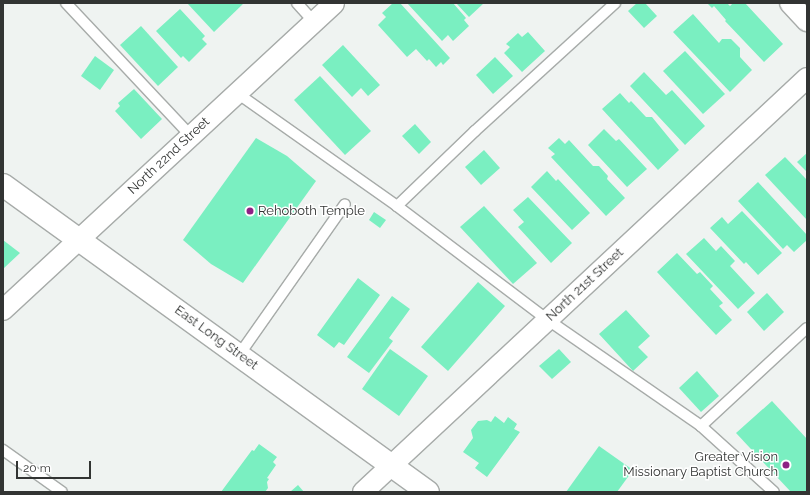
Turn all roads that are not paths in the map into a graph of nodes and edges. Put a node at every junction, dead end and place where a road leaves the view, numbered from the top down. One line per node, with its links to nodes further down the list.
1 (66, 3): 10 (lane)
2 (297, 3): 7 (lane)
3 (334, 3): 7 (street, North 22nd Street)
4 (615, 3): 13 (lane)
5 (790, 3): 6 (street)
6 (807, 21)
7 (314, 22): 9 (street, North 22nd Street)
8 (807, 78): 16 (street, North 21st Street)
9 (237, 93): 10 (street, North 22nd Street); 13 (lane)
10 (190, 136): 14 (street, North 22nd Street)
11 (3, 185): 14 (street, East Long Street)
12 (345, 204): 18 (lane)
13 (397, 206): 16 (lane)
14 (80, 239): 15 (street, North 22nd Street); 18 (street, East Long Street)
15 (3, 310)
16 (548, 320): 19 (lane); 21 (street, North 21st Street)
17 (807, 328): 19 (lane)
18 (239, 355): 21 (street, East Long Street)
19 (701, 426): 25 (lane)
20 (3, 450): 22 (lane)
21 (391, 466): 23 (street, North 21st Street); 24 (street, East Long Street)
22 (62, 492)
23 (363, 492)
24 (428, 492)
25 (774, 492)

